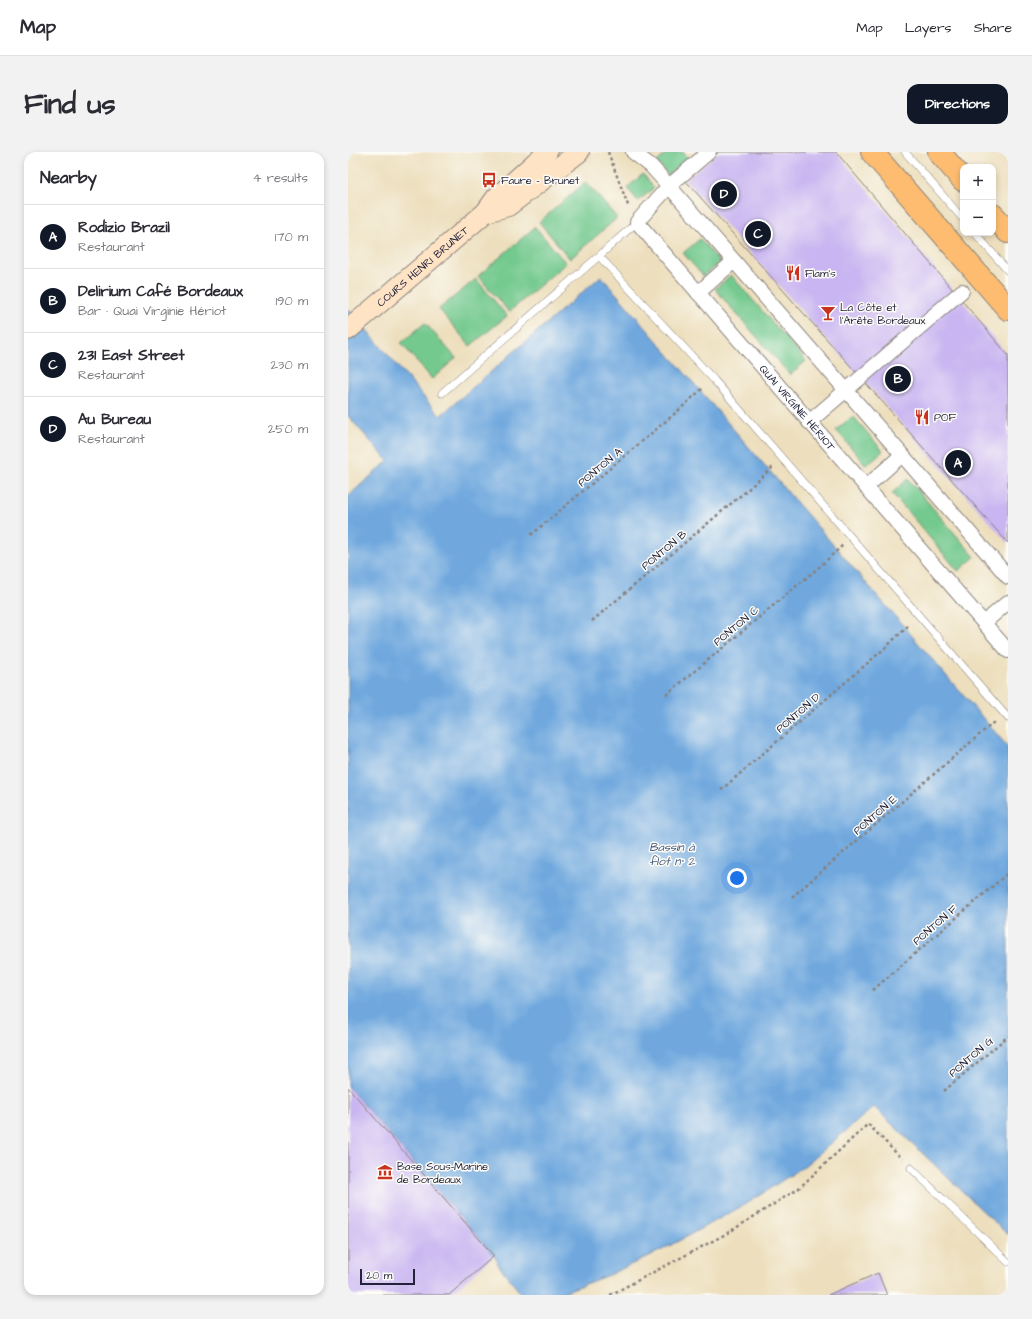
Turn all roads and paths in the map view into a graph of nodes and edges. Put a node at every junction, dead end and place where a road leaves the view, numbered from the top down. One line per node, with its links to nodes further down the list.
1 (547, 152): 11 (street, COURS HENRI BRUNET)
2 (579, 152): 11 (street, COURS HENRI BRUNET)
3 (608, 152): 14 (path)
4 (633, 152): 10 (street)
5 (709, 152): 10 (street)
6 (872, 152): 22 (main road)
7 (905, 152): 12 (lane)
8 (939, 152): 9 (main road)
9 (960, 176)
10 (669, 186): 14 (street); 18 (street)
11 (486, 212): 23 (street, COURS HENRI BRUNET)
12 (960, 216)
13 (996, 218): 15 (main road)
14 (637, 222): 17 (lane); 21 (street, QUAI VIRGINIE HÉRIOT)
15 (1008, 232)
16 (978, 236): 19 (lane)
17 (599, 256): 26 (lane); 40 (lane)
18 (734, 261): 21 (street); 25 (street)
19 (1008, 271)
20 (962, 291): 25 (street)
21 (698, 293): 27 (street, QUAI VIRGINIE HÉRIOT)
22 (1008, 309)
23 (354, 326)
24 (703, 388): 31 (path, PONTON A)
25 (846, 390): 27 (street); 28 (street)
26 (442, 393)
27 (809, 422): 30 (street, QUAI VIRGINIE HÉRIOT)
28 (902, 455): 30 (street); 33 (street)
29 (773, 467): 35 (path, PONTON B)
30 (866, 487): 36 (street, QUAI VIRGINIE HÉRIOT)
31 (531, 535)
32 (841, 546): 39 (path, PONTON C)
33 (1008, 576)
34 (1008, 602): 36 (street)
35 (592, 621)
36 (984, 623): 38 (street, QUAI VIRGINIE HÉRIOT)
37 (909, 626): 42 (path, PONTON D)
38 (1008, 651)
39 (666, 695)
40 (1008, 718)
41 (994, 723): 44 (path, PONTON E)
42 (721, 790)
43 (1008, 872): 45 (path, PONTON F)
44 (792, 897)
45 (872, 990)
46 (1008, 1036): 47 (path, PONTON G)
47 (944, 1091)
48 (910, 1168): 49 (lane); 50 (path)
49 (1008, 1262)
50 (610, 1295)

